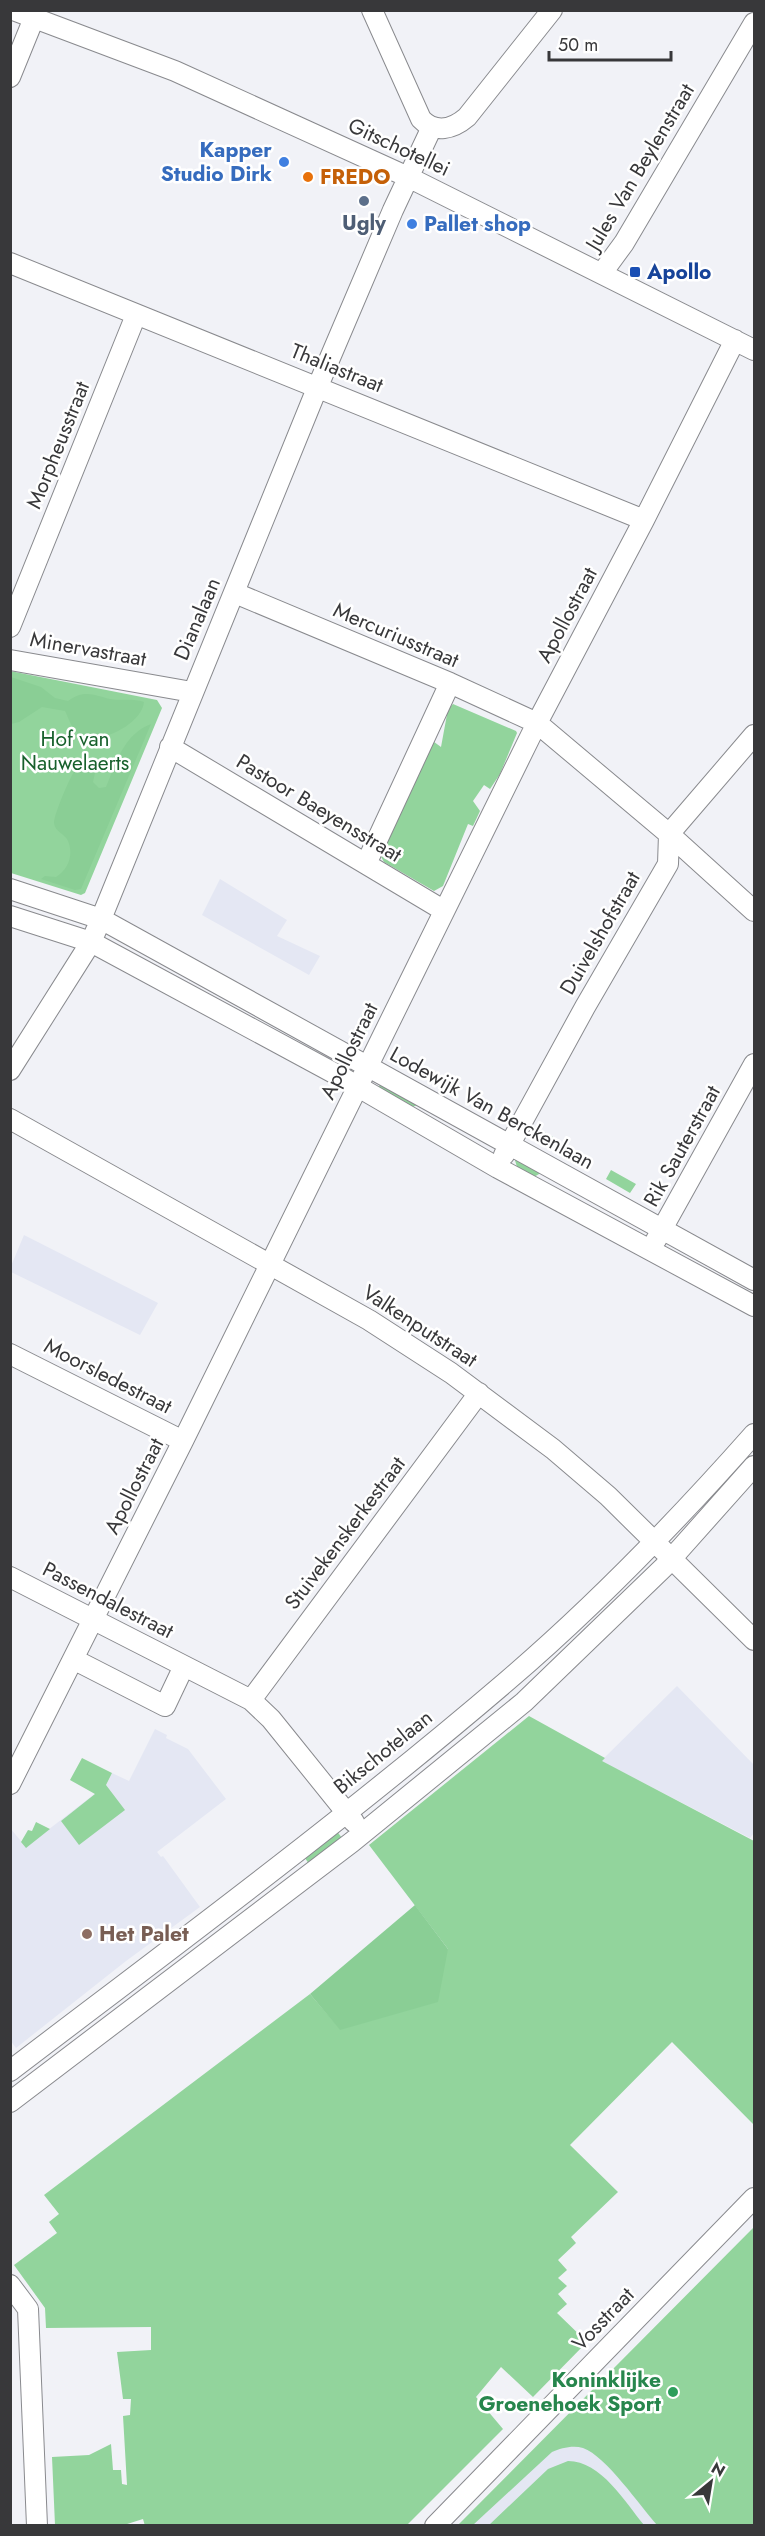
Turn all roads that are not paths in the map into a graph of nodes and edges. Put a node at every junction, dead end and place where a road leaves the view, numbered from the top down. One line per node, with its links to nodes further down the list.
1 (13, 10): 4 (street, Gitschotellei)
2 (372, 10): 7 (street)
3 (552, 10): 7 (street)
4 (33, 18): 6 (street); 8 (street, Gitschotellei)
5 (754, 23): 10 (street, Jules Van Beylenstraat)
6 (10, 76)
7 (432, 127): 8 (street, Dianalaan)
8 (408, 177): 10 (street, Gitschotellei); 14 (street, Dianalaan)
9 (10, 263): 11 (street, Thaliastraat)
10 (602, 273): 12 (street, Gitschotellei)
11 (136, 315): 14 (street, Thaliastraat); 17 (street, Morpheusstraat)
12 (735, 340): 13 (street, Gitschotellei); 15 (street, Apollostraat)
13 (754, 350)
14 (318, 386): 15 (street, Thaliastraat); 16 (street, Dianalaan)
15 (644, 520): 21 (street, Apollostraat)
16 (235, 593): 19 (street, Mercuriusstraat); 20 (street, Dianalaan)
17 (10, 627)
18 (10, 660): 20 (street, Minervastraat)
19 (450, 683): 21 (street, Mercuriusstraat); 25 (street)
20 (192, 692): 23 (street, Dianalaan)
21 (537, 723): 24 (street, Mercuriusstraat); 27 (street, Apollostraat)
22 (754, 735): 24 (street)
23 (170, 747): 25 (street, Pastoor Baeyensstraat); 30 (street, Dianalaan)
24 (669, 834): 28 (street, Mercuriusstraat); 37 (street, Duivelshofstraat)
25 (366, 864): 27 (street, Pastoor Baeyensstraat)
26 (10, 889): 30 (street, Lodewijk Van Berckenlaan)
27 (443, 910): 33 (street, Apollostraat)
28 (754, 911)
29 (10, 916): 31 (street)
30 (101, 919): 31 (street, Dianalaan); 33 (street, Lodewijk Van Berckenlaan)
31 (91, 942): 34 (street, Dianalaan); 35 (street)
32 (754, 1064): 39 (street, Rik Sauterstraat)
33 (369, 1066): 35 (street, Apollostraat); 37 (street, Lodewijk Van Berckenlaan)
34 (10, 1070)
35 (358, 1087): 38 (street); 41 (street, Apollostraat)
36 (10, 1119): 41 (street, Valkenputstraat)
37 (509, 1146): 38 (street, Duivelshofstraat); 39 (street, Lodewijk Van Berckenlaan)
38 (498, 1168): 40 (street)
39 (662, 1230): 40 (street, Rik Sauterstraat); 42 (street, Lodewijk Van Berckenlaan)
40 (650, 1250): 43 (street)
41 (270, 1263): 45 (street, Valkenputstraat); 47 (street, Apollostraat)
42 (754, 1280)
43 (754, 1306)
44 (10, 1354): 47 (street, Moorsledestraat)
45 (479, 1394): 49 (street, Valkenputstraat); 56 (street, Stuivekenskerkestraat)
46 (754, 1434): 49 (street, Bikschotelaan)
47 (183, 1441): 52 (street, Apollostraat)
48 (754, 1466): 50 (street)
49 (657, 1541): 50 (street, Valkenputstraat); 58 (street, Bikschotelaan)
50 (672, 1557): 53 (street, Valkenputstraat); 59 (street)
51 (10, 1577): 52 (street, Passendalestraat)
52 (93, 1619): 54 (street, Apollostraat); 55 (street, Passendalestraat)
53 (754, 1640)
54 (73, 1659): 55 (street, Passendalestraat); 57 (street, Apollostraat)
55 (184, 1666): 56 (street, Passendalestraat)
56 (251, 1700): 58 (street, Passendalestraat)
57 (10, 1784)
58 (347, 1813): 59 (street, Passendalestraat); 60 (street, Bikschotelaan)
59 (363, 1833): 61 (street)
60 (10, 2071)
61 (10, 2102)
62 (754, 2198): 65 (street, Vosstraat)
63 (10, 2285): 64 (street)
64 (37, 2526)
65 (435, 2526)

